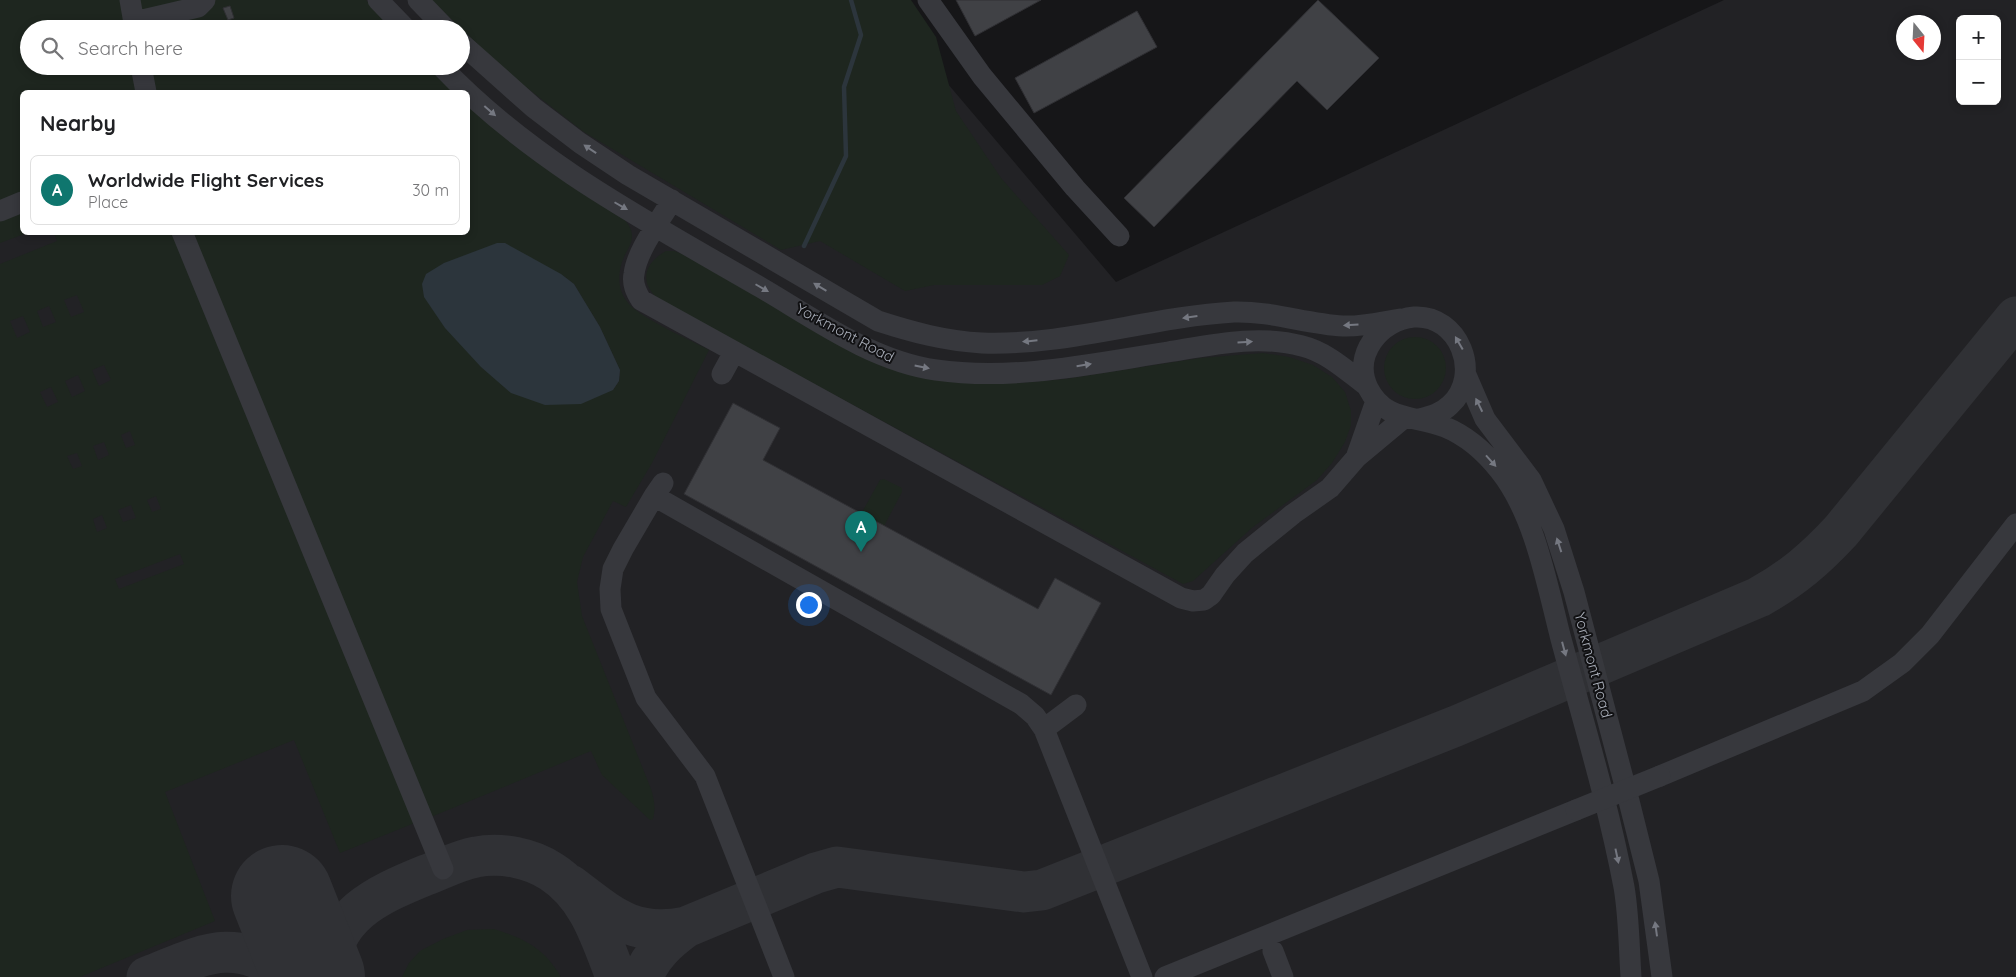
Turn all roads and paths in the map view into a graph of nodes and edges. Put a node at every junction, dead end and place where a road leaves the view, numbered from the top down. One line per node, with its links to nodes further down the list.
1 (130, 0): 6 (street)
2 (205, 0): 7 (street)
3 (378, 0): 8 (street)
4 (418, 0): 9 (street)
5 (928, 0): 21 (street)
6 (134, 20)
7 (152, 20)
8 (397, 20)
9 (437, 20)
10 (470, 52): 16 (street, Yorkmont Road, one-way to 10)
11 (143, 75): 13 (street)
12 (449, 75): 14 (street, Yorkmont Road, one-way to 14)
13 (146, 90)
14 (465, 90)
15 (470, 94): 19 (street, Yorkmont Road, one-way to 19)
16 (672, 200): 19 (street); 22 (street, Yorkmont Road, one-way to 16)
17 (20, 203): 18 (street)
18 (0, 211)
19 (656, 227): 23 (street); 26 (street, Yorkmont Road, one-way to 26)
20 (183, 235): 32 (street)
21 (1119, 236)
22 (1400, 319): 25 (street, Yorkmont Road, one-way to 22); 26 (street)
23 (734, 352): 24 (street); 28 (street)
24 (722, 374)
25 (1466, 374): 27 (street, Yorkmont Road); 39 (street, Yorkmont Road, one-way to 25)
26 (1371, 394): 27 (street, Yorkmont Road); 28 (street)
27 (1412, 418): 28 (street); 38 (street, Yorkmont Road, one-way to 38)
28 (1356, 458)
29 (2016, 524): 36 (street, bridge)
30 (1076, 704): 31 (street)
31 (1044, 729): 34 (street); 35 (street)
32 (443, 869)
33 (1273, 951): 37 (street)
34 (784, 977)
35 (1142, 977)
36 (1165, 977)
37 (1283, 977)
38 (1631, 977)
39 (1662, 977)

